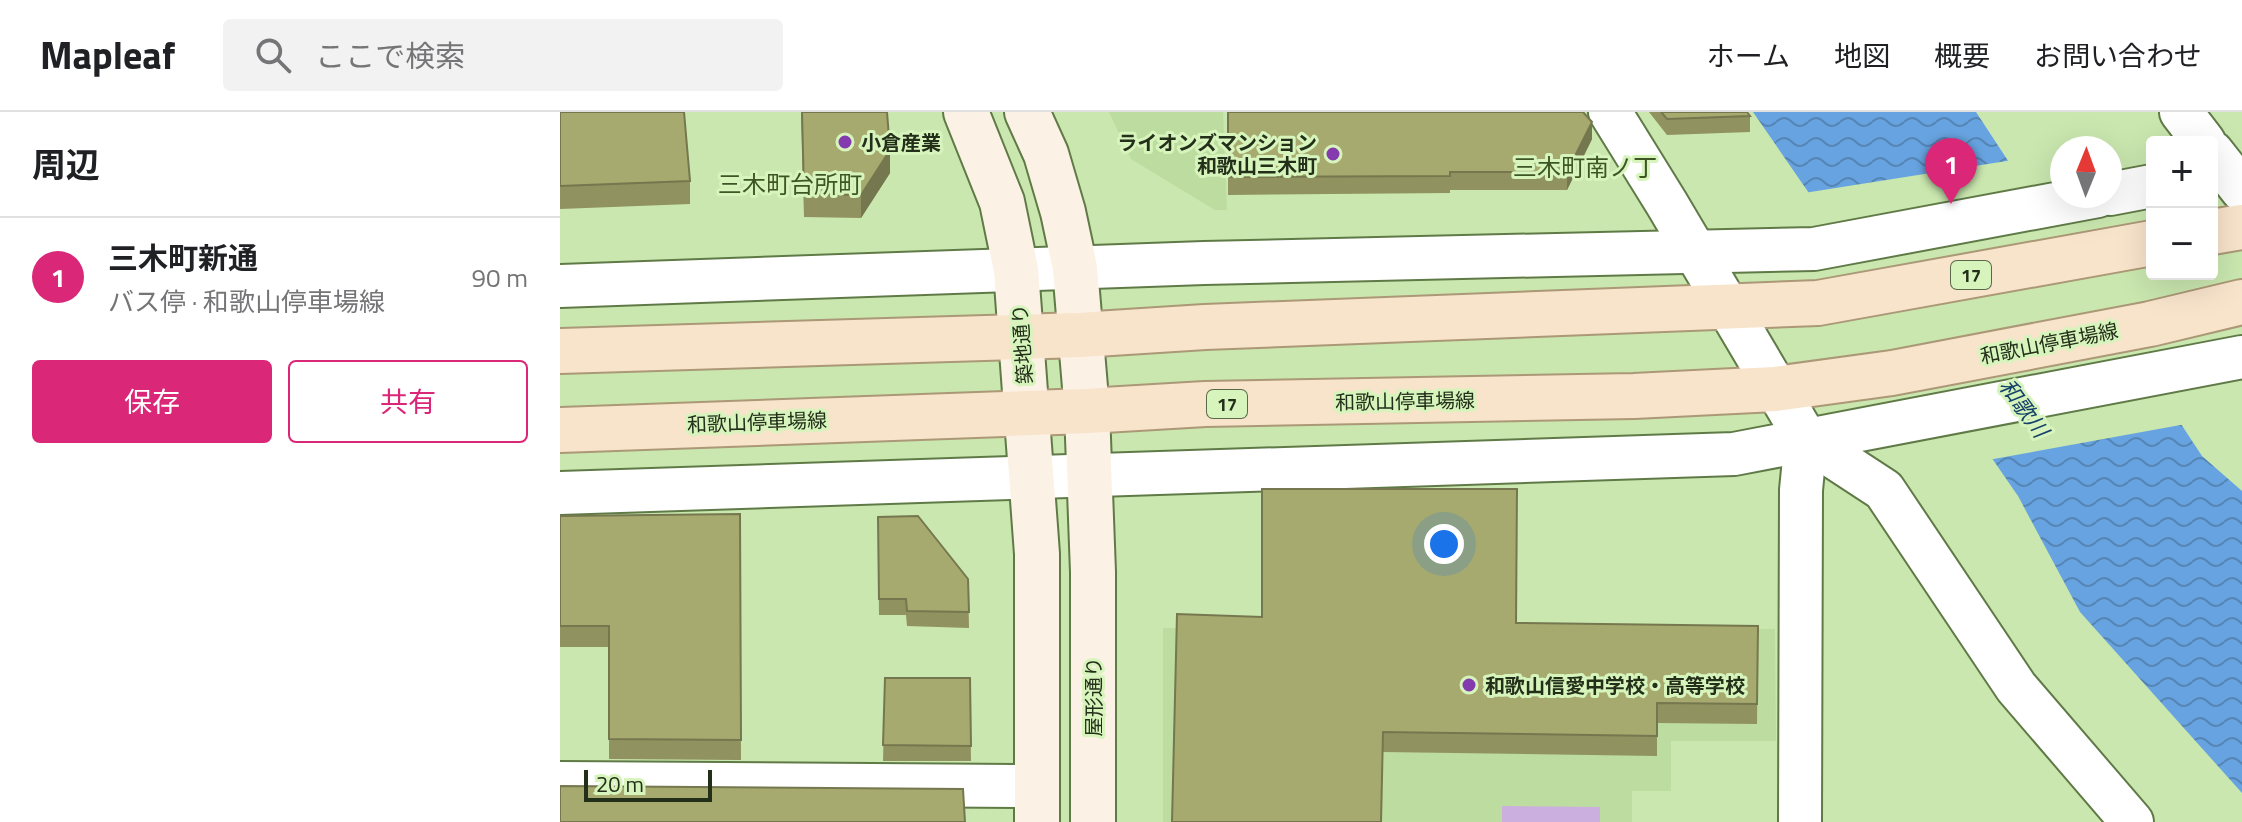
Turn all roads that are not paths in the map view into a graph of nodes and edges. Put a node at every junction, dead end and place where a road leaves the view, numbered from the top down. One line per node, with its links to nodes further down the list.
1 (966, 112): 14 (street, 築地通り)
2 (1027, 112): 13 (street)
3 (1610, 112): 12 (street)
4 (2181, 112): 5 (street)
5 (2223, 165)
6 (2146, 187): 7 (street)
7 (2122, 192)
8 (2050, 205): 12 (street)
9 (2242, 227): 10 (main road)
10 (2218, 231)
11 (2146, 244): 17 (main road, 17)
12 (1696, 252): 13 (street); 17 (street)
13 (1075, 268): 14 (street); 18 (street)
14 (1016, 270): 15 (street); 19 (street, 築地通り)
15 (560, 286)
16 (2242, 302): 22 (main road, 和歌山停車場線 / 17)
17 (1727, 306): 18 (main road, 17); 22 (street)
18 (1080, 335): 19 (main road, 17); 23 (street)
19 (1021, 337): 20 (main road, 17); 24 (street, 築地通り)
20 (560, 351)
21 (2242, 357): 26 (street)
22 (1775, 389): 23 (main road, 和歌山停車場線 / 17); 26 (street)
23 (1087, 411): 24 (main road, 和歌山停車場線 / 17); 27 (street)
24 (1027, 412): 25 (main road, 和歌山停車場線 / 17); 28 (street, 築地通り)
25 (560, 430)
26 (1806, 439): 27 (street); 33 (street); 34 (street)
27 (1089, 475): 28 (street); 32 (street, 屋形通り)
28 (1032, 477): 29 (street); 31 (street, 築地通り)
29 (560, 493)
30 (560, 783): 31 (street)
31 (1037, 804)
32 (1093, 822)
33 (1800, 822)
34 (2132, 822)

